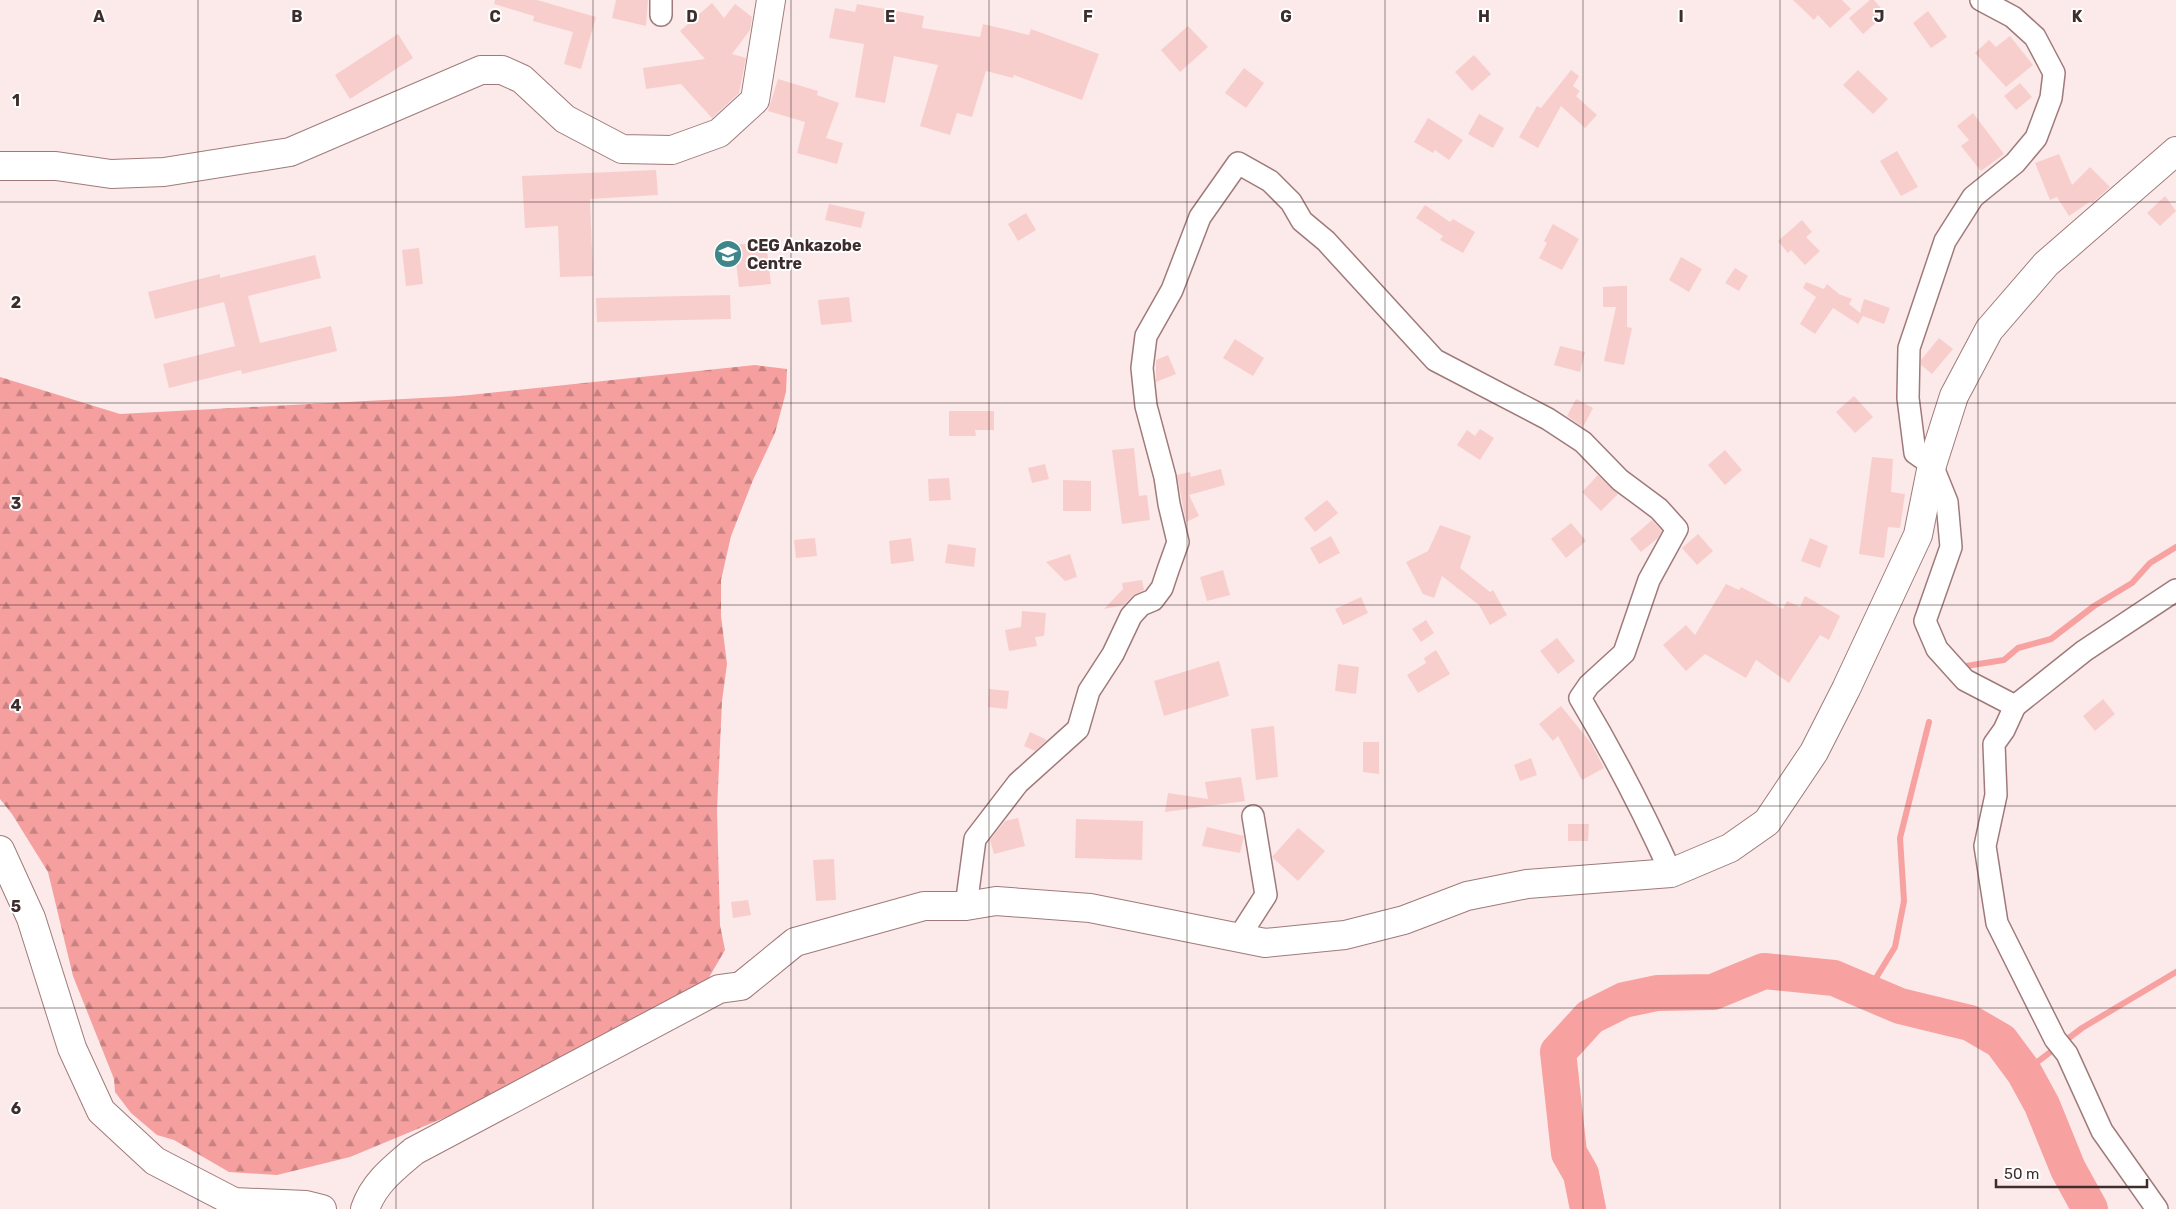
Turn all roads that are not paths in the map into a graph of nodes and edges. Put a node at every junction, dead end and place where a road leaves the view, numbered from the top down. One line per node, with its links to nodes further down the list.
1 (1981, 0): 5 (street)
2 (770, 1): 4 (main road)
3 (2176, 151): 5 (main road)
4 (0, 166)
5 (1932, 465): 7 (street); 10 (main road)
6 (2176, 590): 7 (street)
7 (2015, 706): 15 (street)
8 (1253, 816): 12 (street)
9 (0, 850): 13 (main road)
10 (1671, 873): 11 (street); 12 (main road)
11 (966, 906): 12 (main road); 14 (main road)
12 (1239, 937)
13 (322, 1209)
14 (365, 1209)
15 (2157, 1209)

